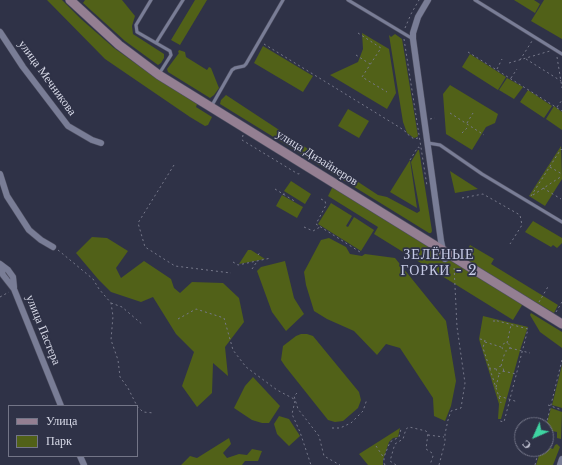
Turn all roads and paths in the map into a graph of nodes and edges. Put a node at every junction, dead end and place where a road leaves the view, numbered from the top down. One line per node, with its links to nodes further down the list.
1 (70, 0): 25 (street, улица Дизайнеров)
2 (151, 0): 13 (lane)
3 (183, 0): 13 (lane)
4 (283, 0): 12 (lane)
5 (348, 0): 10 (lane)
6 (428, 0): 10 (street)
7 (475, 0): 11 (lane)
8 (0, 32): 42 (street, улица Мечникова)
9 (358, 33): 21 (path)
10 (413, 36): 43 (street)
11 (535, 37): 14 (lane); 20 (path)
12 (259, 41): 32 (lane); 41 (path)
13 (156, 43): 25 (lane)
14 (555, 50): 16 (lane); 19 (path); 27 (path)
15 (468, 52): 23 (path)
16 (562, 54)
17 (356, 55): 21 (path)
18 (502, 59): 23 (path)
19 (525, 59): 20 (path); 27 (path)
20 (520, 60): 22 (path)
21 (371, 64): 30 (path)
22 (509, 64)
23 (496, 69): 26 (path)
24 (517, 69): 26 (path)
25 (159, 75): 32 (street, улица Дизайнеров)
26 (511, 79): 33 (path)
27 (561, 82): 28 (path)
28 (562, 85): 29 (path)
29 (562, 88)
30 (387, 92)
31 (562, 100): 33 (path)
32 (211, 107): 68 (street, улица Дизайнеров)
33 (557, 108): 34 (path)
34 (562, 111)
35 (450, 113): 37 (path)
36 (473, 113): 37 (path)
37 (467, 123): 38 (path)
38 (469, 125): 39 (path); 40 (path)
39 (462, 133)
40 (484, 135)
41 (419, 138)
42 (101, 143)
43 (428, 143): 60 (lane); 68 (street)
44 (421, 149): 46 (path)
45 (562, 150): 52 (path)
46 (410, 160)
47 (174, 165): 75 (path)
48 (550, 166): 50 (path)
49 (0, 174): 64 (street)
50 (562, 174)
51 (562, 176): 52 (path)
52 (543, 188): 58 (path)
53 (275, 189): 55 (path)
54 (285, 192): 55 (path)
55 (284, 195): 59 (path)
56 (462, 198): 63 (path)
57 (321, 199): 62 (path)
58 (561, 199)
59 (298, 200)
60 (562, 222)
61 (304, 227): 62 (path)
62 (321, 227): 66 (path)
63 (510, 244)
64 (53, 247): 81 (path)
65 (260, 251): 67 (path)
66 (360, 252)
67 (258, 255)
68 (445, 255): 85 (street, улица Дизайнеров)
69 (271, 258): 71 (path)
70 (233, 262): 71 (path)
71 (256, 262): 74 (path)
72 (454, 264): 123 (path)
73 (0, 265): 77 (street, улица Пастера)
74 (252, 269)
75 (231, 273)
76 (549, 285): 79 (path)
77 (14, 289): 78 (path); 111 (street, улица Пастера)
78 (0, 297)
79 (539, 302)
80 (562, 302): 82 (path)
81 (111, 303): 86 (path); 112 (path)
82 (556, 312)
83 (178, 319): 108 (path)
84 (494, 322): 87 (path)
85 (562, 324)
86 (142, 325)
87 (511, 325): 90 (path); 94 (path)
88 (480, 339): 89 (path)
89 (485, 342): 91 (path); 98 (path)
90 (507, 344): 91 (path); 92 (path)
91 (502, 347): 93 (path)
92 (510, 348): 93 (path); 94 (path)
93 (505, 351): 97 (path)
94 (522, 351): 95 (path); 102 (path)
95 (530, 353)
96 (562, 360): 114 (path)
97 (501, 367): 99 (path); 100 (path)
98 (489, 368): 99 (path); 103 (path)
99 (496, 369): 101 (path)
100 (503, 371): 101 (path); 102 (path)
101 (499, 374): 103 (path)
102 (516, 374): 107 (path)
103 (496, 387): 105 (path)
104 (297, 393): 108 (path)
105 (499, 396): 107 (path); 110 (path)
106 (367, 399): 120 (path)
107 (510, 399): 109 (path); 119 (path)
108 (295, 400): 127 (path); 128 (path)
109 (518, 402)
110 (501, 403)
111 (61, 405)
112 (136, 405)
113 (548, 405): 114 (path)
114 (551, 406): 116 (path); 118 (path)
115 (138, 407): 117 (path)
116 (562, 410)
117 (154, 414)
118 (548, 417)
119 (500, 421)
120 (332, 428)
121 (401, 429): 125 (path)
122 (428, 435): 123 (path); 130 (path); 131 (path)
123 (445, 438): 132 (path)
124 (376, 446): 125 (path)
125 (384, 459): 129 (path)
126 (562, 459): 133 (street)
127 (311, 465)
128 (340, 465)
129 (385, 465)
130 (396, 465)
131 (430, 465)
132 (439, 465)
133 (560, 465)

